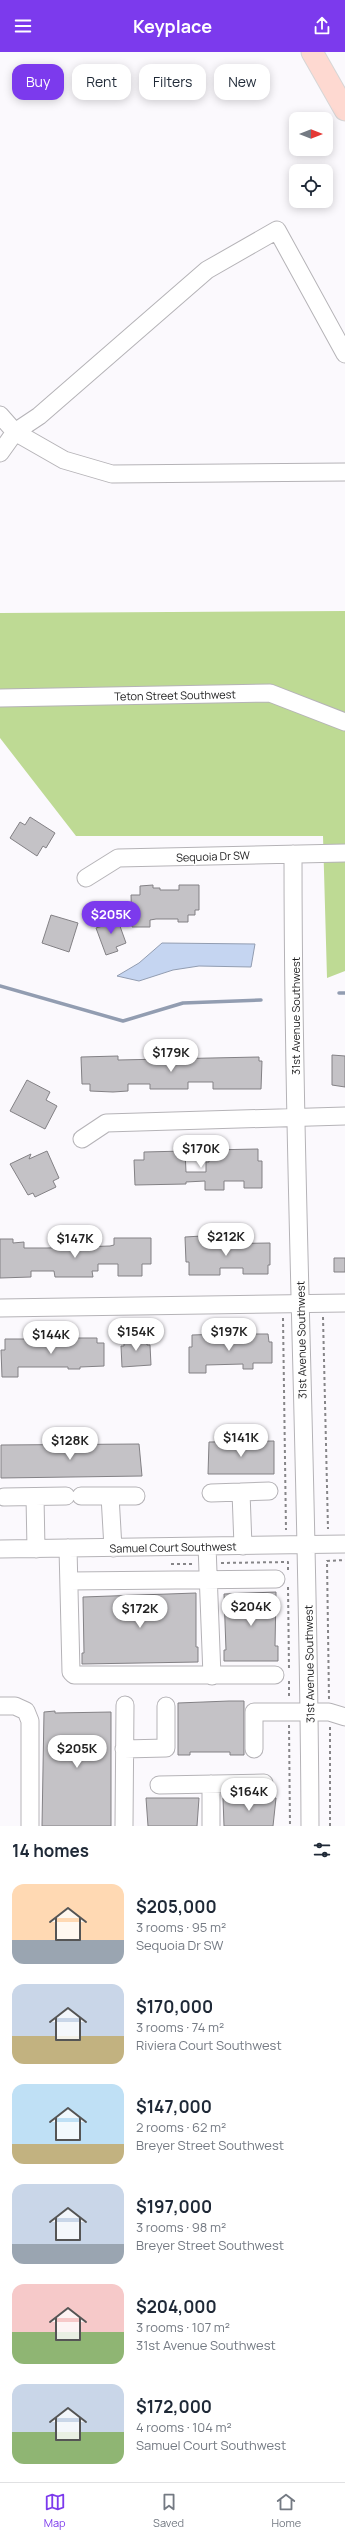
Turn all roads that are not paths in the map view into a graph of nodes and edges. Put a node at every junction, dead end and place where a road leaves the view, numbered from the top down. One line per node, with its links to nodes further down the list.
1 (312, 52): 2 (main road)
2 (345, 110)
3 (345, 354): 5 (street)
4 (0, 415): 5 (street)
5 (15, 432): 6 (street); 7 (street)
6 (0, 453)
7 (345, 472)
8 (0, 698): 9 (street, Teton Street Southwest)
9 (345, 722)
10 (345, 853): 11 (street, Sequoia Dr SW)
11 (294, 854): 12 (street, Sequoia Dr SW); 14 (street, 31st Avenue Southwest)
12 (86, 878)
13 (345, 1116): 14 (street)
14 (296, 1118): 15 (street); 17 (street, 31st Avenue Southwest)
15 (82, 1139)
16 (345, 1303): 17 (street)
17 (300, 1304): 18 (street); 27 (street, 31st Avenue Southwest)
18 (0, 1308)
19 (269, 1491): 20 (street)
20 (241, 1492): 21 (street); 29 (street)
21 (211, 1494)
22 (110, 1496): 23 (street); 25 (street); 31 (street)
23 (136, 1496)
24 (4, 1497): 25 (street)
25 (35, 1497): 33 (street)
26 (345, 1544): 27 (street, Samuel Court Southwest)
27 (306, 1545): 29 (street, Samuel Court Southwest); 42 (street, 31st Avenue Southwest)
28 (207, 1546): 29 (street, Samuel Court Southwest); 31 (street, Samuel Court Southwest); 34 (street)
29 (243, 1546)
30 (68, 1548): 31 (street, Samuel Court Southwest); 33 (street, Samuel Court Southwest); 36 (street)
31 (113, 1548)
32 (0, 1549): 33 (street, Samuel Court Southwest)
33 (36, 1549)
34 (208, 1572): 35 (street); 36 (street); 37 (street)
35 (284, 1580)
36 (69, 1581): 37 (street)
37 (212, 1676): 38 (street)
38 (284, 1676)
39 (124, 1704): 44 (street)
40 (0, 1706): 49 (street)
41 (166, 1706): 44 (street)
42 (310, 1713): 43 (street); 45 (street); 52 (street, 31st Avenue Southwest)
43 (345, 1717)
44 (124, 1749): 50 (street)
45 (254, 1749)
46 (264, 1783): 47 (street)
47 (211, 1784): 48 (street); 51 (street)
48 (159, 1785)
49 (30, 1826)
50 (124, 1826)
51 (211, 1826)
52 (310, 1826)

